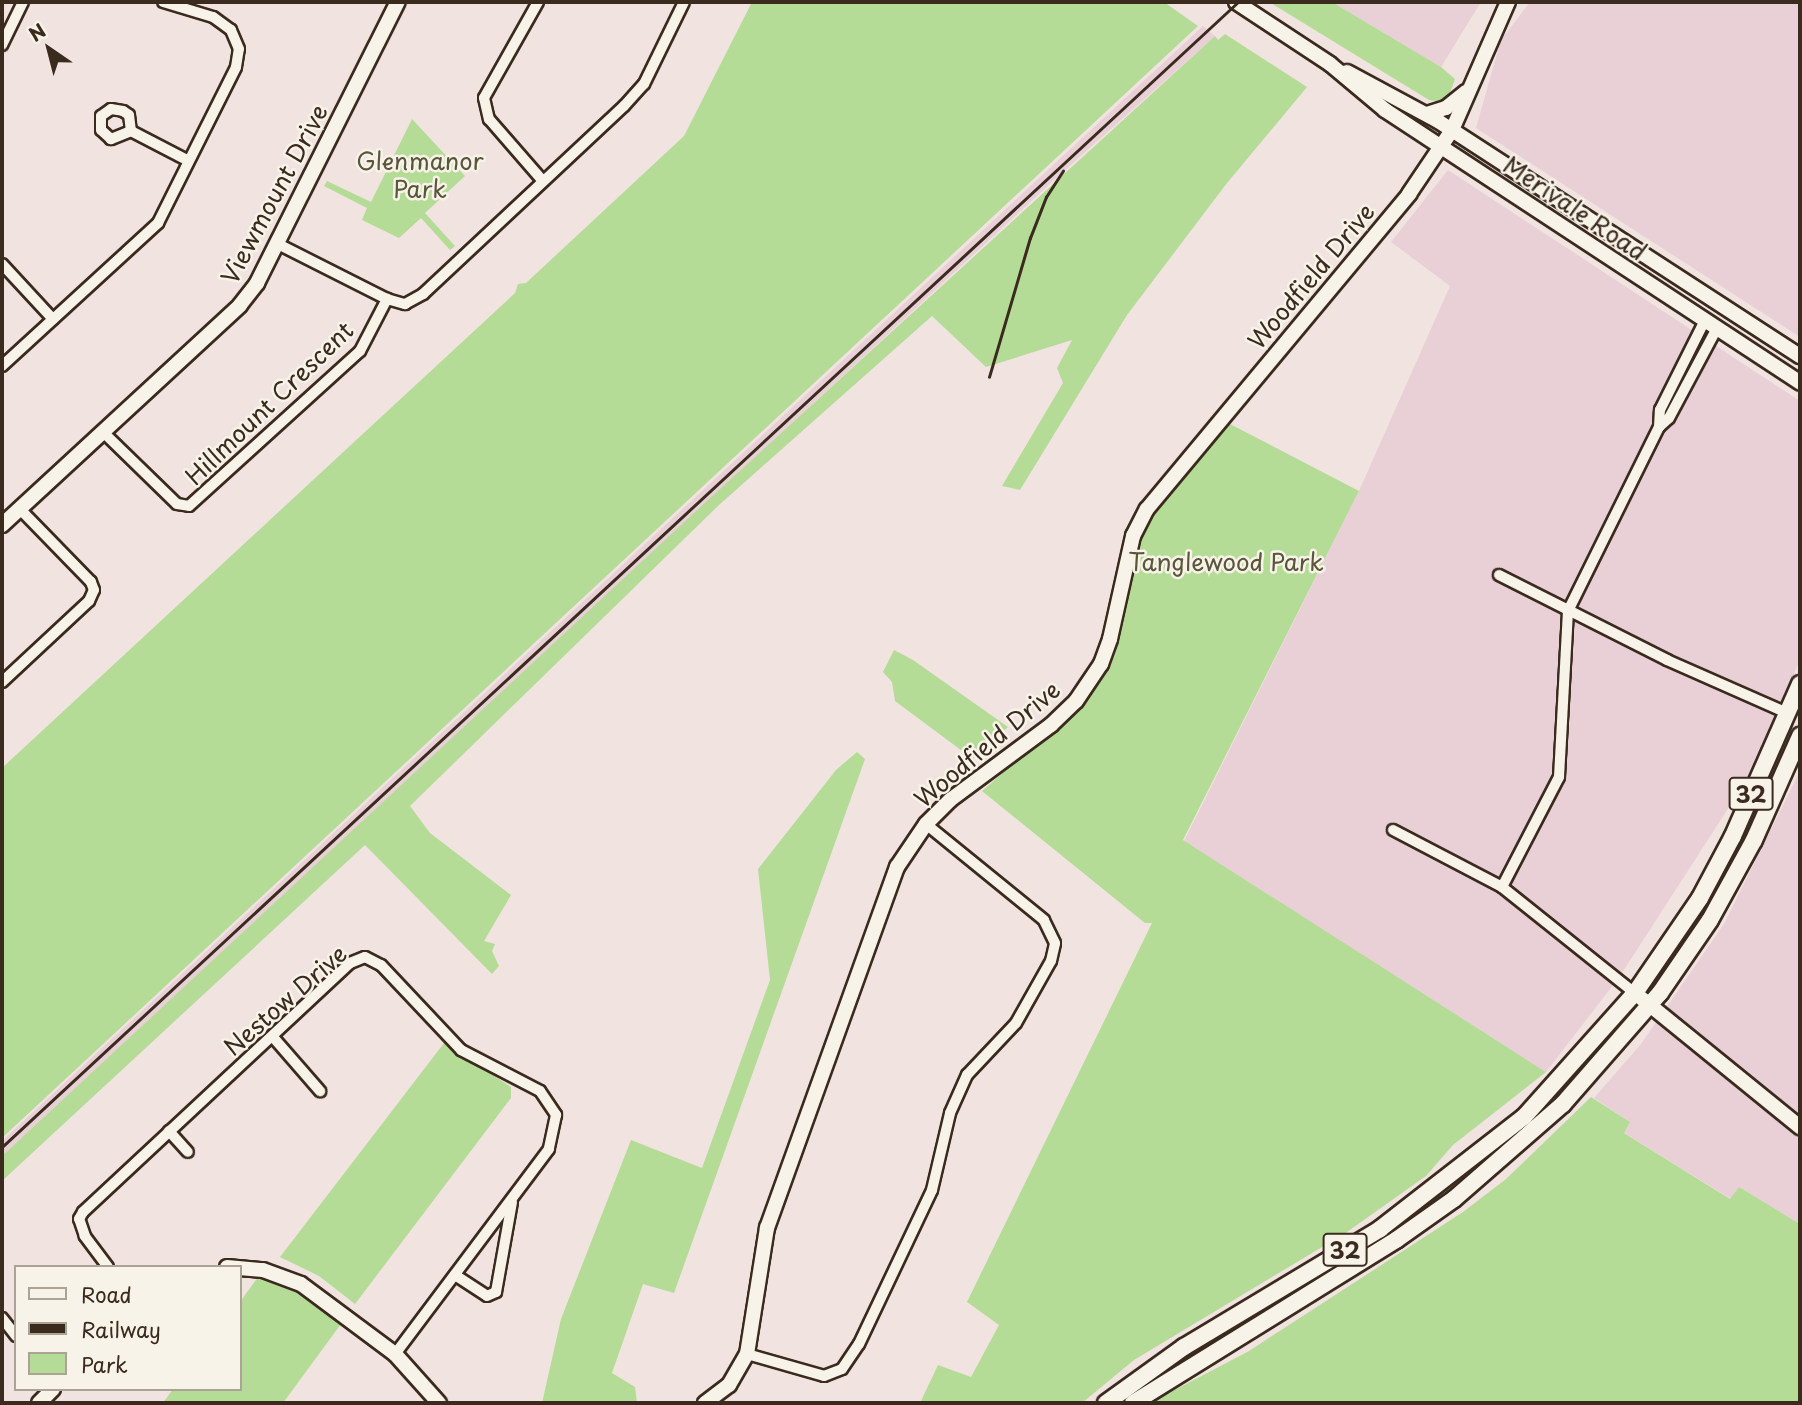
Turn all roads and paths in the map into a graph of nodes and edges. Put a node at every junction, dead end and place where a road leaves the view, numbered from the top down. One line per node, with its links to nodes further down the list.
1 (23, 2): 8 (street)
2 (163, 2): 15 (street)
3 (398, 2): 17 (street, Viewmount Drive)
4 (538, 2): 16 (street)
5 (684, 2): 16 (street)
6 (1236, 2): 9 (street, Merivale Road)
7 (1508, 2): 10 (street, Woodfield Drive)
8 (2, 45)
9 (1331, 64): 11 (street, Merivale Road); 14 (street, Merivale Road)
10 (1470, 89): 11 (street); 12 (street, Woodfield Drive)
11 (1427, 114): 12 (street, Merivale Road)
12 (1452, 130): 14 (street, Woodfield Drive); 22 (street, Merivale Road)
13 (131, 131): 15 (street)
14 (1440, 148): 21 (street, Merivale Road); 35 (street, Woodfield Drive)
15 (187, 160): 20 (street)
16 (541, 180): 19 (street)
17 (278, 244): 19 (street); 26 (street, Viewmount Drive)
18 (2, 264): 20 (street)
19 (387, 299): 26 (street, Hillmount Crescent)
20 (53, 319): 23 (street)
21 (1710, 326): 24 (street, Merivale Road); 25 (street); 25 (street)
22 (1800, 356)
23 (2, 366)
24 (1800, 383)
25 (1659, 427): 30 (street)
26 (103, 432): 27 (street, Viewmount Drive)
27 (19, 508): 28 (street, Viewmount Drive); 31 (street)
28 (2, 525)
29 (1499, 575): 30 (street)
30 (1569, 611): 33 (street); 37 (street)
31 (2, 682)
32 (1800, 684): 33 (main road, 32)
33 (1794, 716): 38 (main road, 32)
34 (1800, 736): 39 (main road, 32)
35 (926, 824): 52 (street, Woodfield Drive); 52 (street)
36 (1393, 830): 37 (street)
37 (1502, 887): 38 (street)
38 (1635, 993): 39 (street); 57 (main road, 32)
39 (1650, 1005): 42 (street); 58 (main road, 32)
40 (273, 1037): 41 (street); 43 (street, Nestow Drive); 45 (street, Nestow Drive)
41 (320, 1091)
42 (1800, 1127)
43 (169, 1131): 44 (street); 46 (street, Nestow Drive)
44 (188, 1152)
45 (512, 1201): 48 (street, Nestow Drive); 48 (street, Nestow Drive)
46 (107, 1265)
47 (242, 1268): 51 (street)
48 (455, 1275): 51 (street, Nestow Drive)
49 (2, 1318): 50 (street)
50 (14, 1333)
51 (395, 1354): 55 (street)
52 (747, 1354): 56 (street, Woodfield Drive)
53 (52, 1391): 54 (street)
54 (39, 1403)
55 (439, 1403)
56 (705, 1403)
57 (1106, 1403)
58 (1133, 1403)

